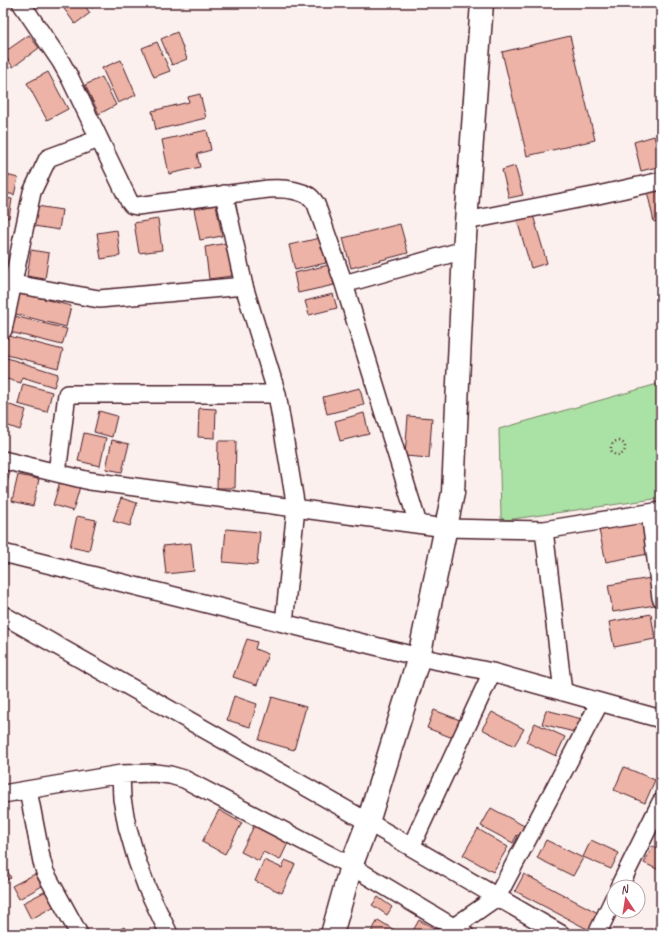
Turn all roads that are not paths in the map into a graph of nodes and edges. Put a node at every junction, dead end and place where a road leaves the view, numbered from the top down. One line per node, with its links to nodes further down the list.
1 (21, 3): 3 (street)
2 (482, 3): 6 (main road)
3 (99, 139): 5 (street); 8 (street)
4 (661, 181): 6 (street)
5 (224, 194): 9 (street); 10 (street)
6 (466, 221): 7 (main road)
7 (464, 250): 9 (street); 18 (main road)
8 (8, 283): 10 (street); 11 (street)
9 (344, 284): 17 (street)
10 (244, 286): 12 (street)
11 (3, 330)
12 (277, 394): 14 (street); 15 (street)
13 (3, 460): 14 (street)
14 (57, 473): 15 (street)
15 (296, 508): 17 (street); 23 (street)
16 (656, 512): 19 (street); 21 (street)
17 (418, 524): 18 (street)
18 (446, 528): 19 (street); 24 (main road)
19 (544, 530): 26 (street)
20 (3, 553): 23 (street)
21 (661, 598)
22 (3, 615): 33 (street)
23 (284, 623): 24 (street)
24 (419, 657): 25 (street); 33 (main road)
25 (492, 672): 26 (street); 34 (street)
26 (562, 692): 27 (street)
27 (600, 702): 28 (street); 37 (street)
28 (661, 719)
29 (121, 774): 30 (street); 35 (street); 41 (street)
30 (28, 790): 31 (street); 40 (street)
31 (3, 794)
32 (661, 802): 36 (street)
33 (368, 822): 34 (street); 35 (main road)
34 (411, 847): 37 (street)
35 (351, 866): 39 (street); 42 (main road)
36 (624, 879)
37 (497, 897): 39 (street); 43 (street)
38 (606, 915): 44 (street)
39 (456, 932)
40 (78, 934)
41 (169, 934)
42 (332, 934)
43 (561, 934)
44 (597, 934)

